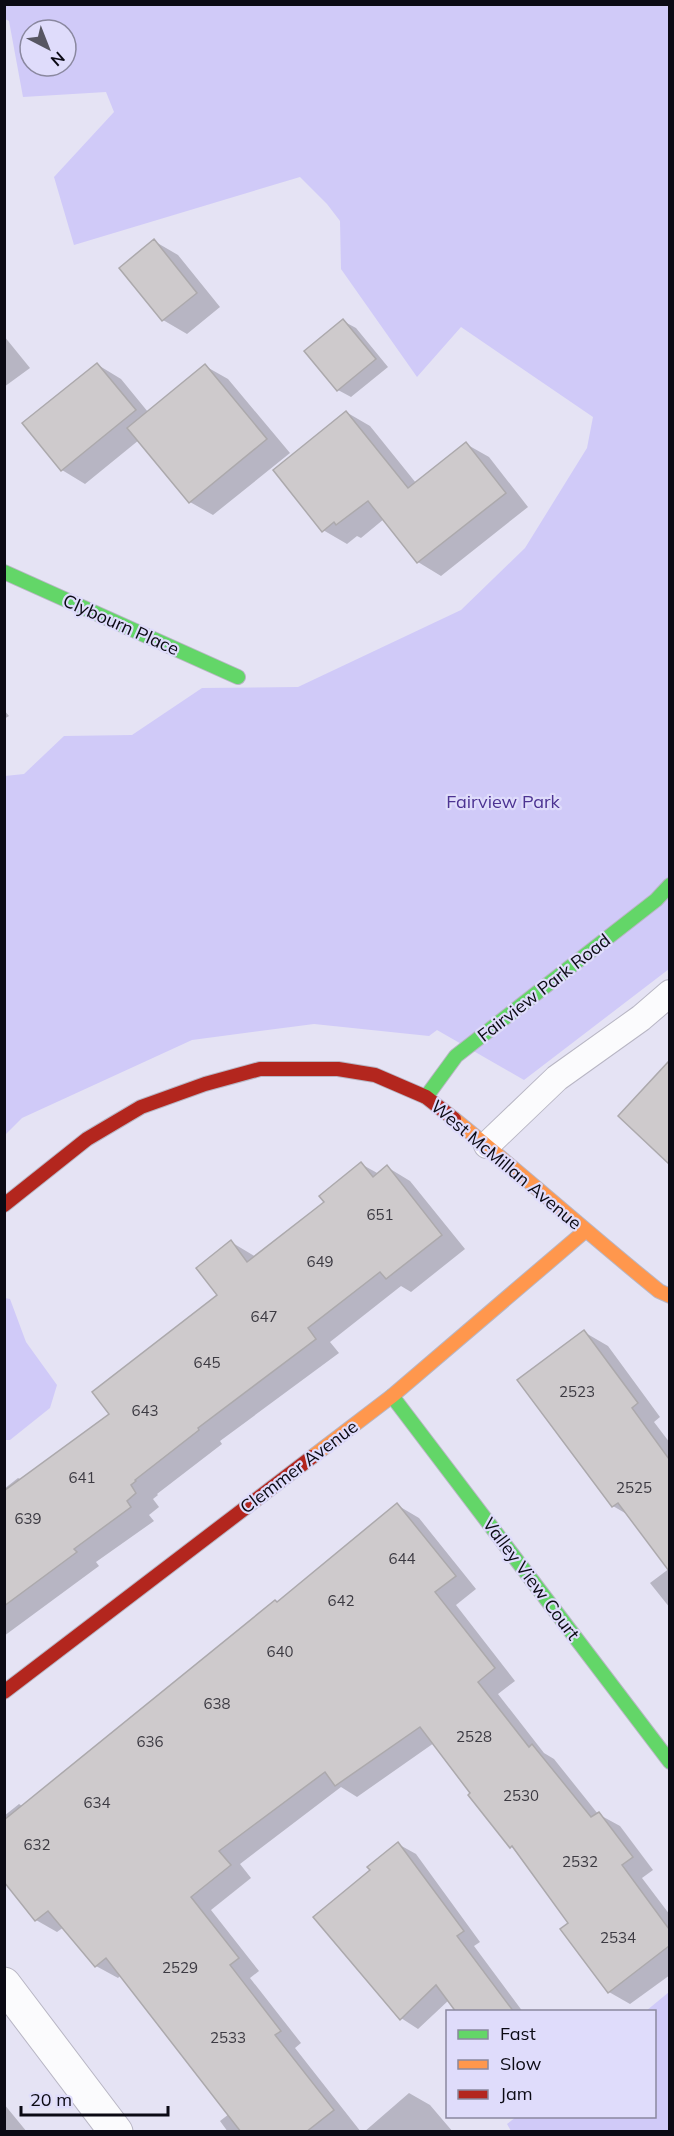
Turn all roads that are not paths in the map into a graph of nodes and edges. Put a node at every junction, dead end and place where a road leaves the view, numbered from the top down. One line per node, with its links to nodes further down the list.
1 (4, 572): 2 (street, Clybourn Place)
2 (238, 677)
3 (669, 885): 5 (street, Fairview Park Road)
4 (669, 993): 6 (lane)
5 (426, 1097): 6 (street, West McMillan Avenue); 7 (street, West McMillan Avenue)
6 (487, 1145): 8 (street, West McMillan Avenue)
7 (4, 1205)
8 (585, 1231): 9 (street, West McMillan Avenue); 10 (street, Clemmer Avenue)
9 (669, 1296)
10 (392, 1395): 11 (street, Clemmer Avenue); 12 (street, Valley View Court)
11 (4, 1692)
12 (669, 1762)
13 (4, 1983): 14 (street)
14 (116, 2132)

